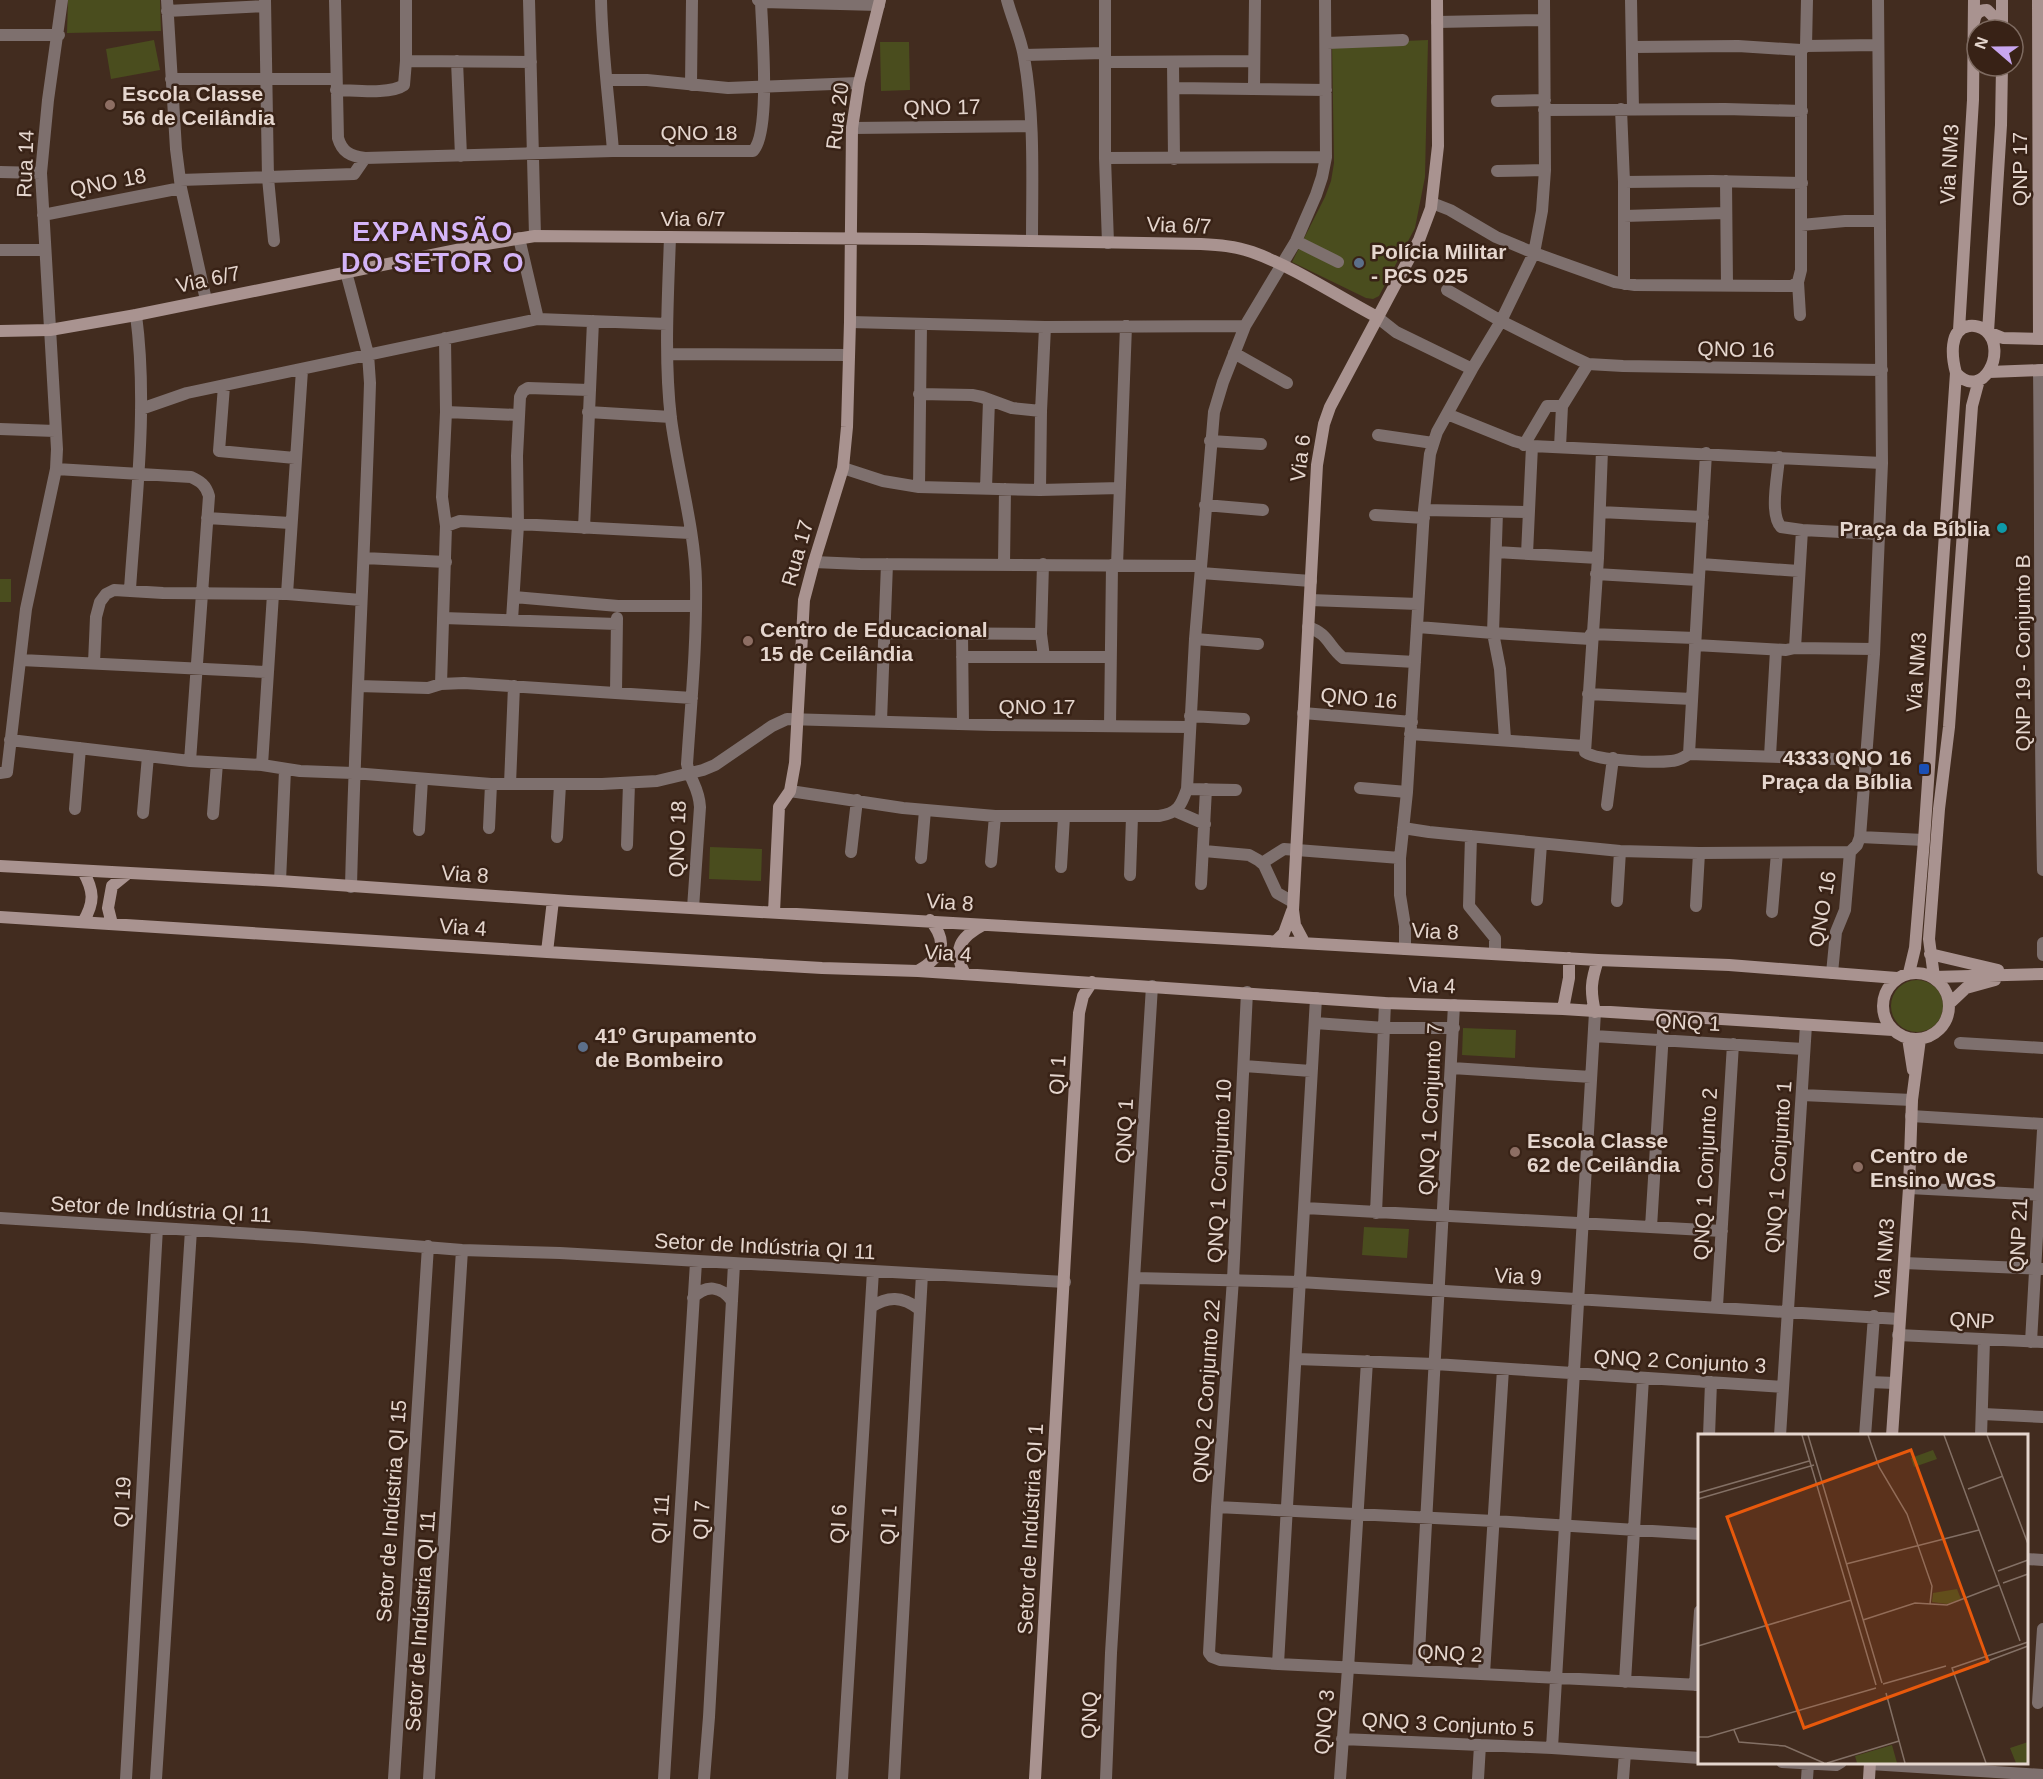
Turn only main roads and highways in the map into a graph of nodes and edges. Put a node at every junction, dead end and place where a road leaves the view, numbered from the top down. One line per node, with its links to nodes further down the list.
1 (1437, 0): 20 (main road, Via 6)
2 (1974, 0): 6 (main road, Via NM3)
3 (2002, 0): 9 (main road)
4 (2038, 0): 10 (main road, QNP 17)
5 (880, 2): 18 (main road, Rua 20)
6 (1974, 18)
7 (1975, 18): 8 (main road)
8 (1995, 18)
9 (2002, 18)
10 (2041, 33): 14 (main road, QNP 17)
11 (1973, 78): 21 (main road, Via NM3)
12 (1995, 78): 15 (main road)
13 (2002, 78): 15 (main road)
14 (2041, 92): 16 (main road, QNP 17)
15 (2001, 125): 23 (main road)
16 (2041, 154): 17 (main road, QNP 17)
17 (2041, 214): 19 (main road, QNP 17)
18 (850, 239): 20 (main road, Via 6/7); 22 (main road, Via 6/7); 33 (main road, Rua 17)
19 (2040, 274): 24 (main road, QNP 17)
20 (1377, 317): 32 (main road, Via 6)
21 (1959, 330): 23 (main road); 26 (main road)
22 (0, 331)
23 (1988, 332): 24 (main road); 27 (main road)
24 (2041, 339)
25 (2041, 370): 27 (main road)
26 (1956, 373): 27 (main road); 49 (main road, Via NM3)
27 (1984, 376): 42 (main road, Via NM3)
28 (0, 866): 29 (main road, Via 8)
29 (83, 871): 30 (main road, Via 8); 36 (main road)
30 (128, 873): 31 (main road, Via 8); 37 (main road)
31 (553, 900): 33 (main road, Via 8); 41 (main road)
32 (1293, 906): 39 (main road); 40 (main road, Via 6)
33 (774, 912): 35 (main road, Via 8)
34 (0, 917): 36 (main road, Via 4)
35 (930, 920): 38 (main road, Via 8); 45 (main road)
36 (83, 922): 37 (main road, Via 4)
37 (112, 924): 41 (main road, Via 4)
38 (984, 924): 39 (main road, Via 8); 46 (main road)
39 (1276, 941): 40 (main road, Via 8)
40 (1304, 942): 43 (main road, Via 8)
41 (547, 952): 45 (main road, Via 4)
42 (1930, 954): 48 (main road); 50 (main road, Via NM3)
43 (1569, 958): 44 (main road, Via 8); 54 (main road)
44 (1598, 960): 49 (main road, Via 8); 55 (main road)
45 (918, 971): 46 (main road, Via 4)
46 (965, 974): 51 (main road, Via 4)
47 (2043, 974): 48 (main road)
48 (2017, 975): 50 (main road); 53 (main road)
49 (1903, 976): 50 (main road); 57 (main road)
50 (1934, 977): 53 (main road)
51 (1068, 981): 52 (main road, Via 4); 56 (main road, QI 1)
52 (1092, 982): 54 (main road, Via 4); 56 (main road, QI 1)
53 (1950, 1004): 58 (main road)
54 (1563, 1009): 55 (main road, Via 4)
55 (1595, 1012): 57 (main road, Via 4)
56 (1079, 1013): 59 (main road, QI 1)
57 (1893, 1030): 58 (main road)
58 (1914, 1039): 60 (main road, Via NM3)
59 (1065, 1282): 62 (main road, Setor de Indústria QI 1)
60 (1892, 1434)
61 (1870, 1764): 63 (main road)
62 (1035, 1779)
63 (1869, 1779)

